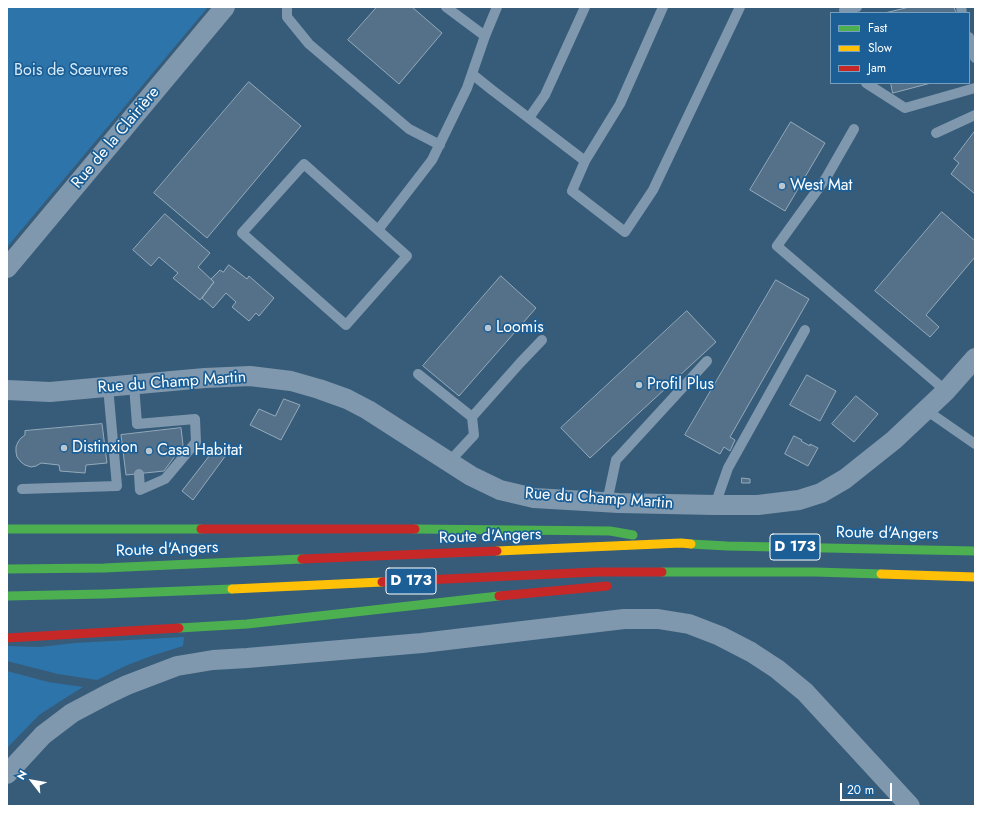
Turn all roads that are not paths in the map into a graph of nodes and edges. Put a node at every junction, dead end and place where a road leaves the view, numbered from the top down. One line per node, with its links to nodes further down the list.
1 (225, 7): 23 (street, Rue de la Clairière)
2 (287, 7): 20 (lane)
3 (446, 7): 10 (lane)
4 (497, 7): 10 (lane)
5 (585, 7): 17 (lane)
6 (663, 7): 21 (lane)
7 (740, 7): 21 (lane)
8 (857, 7): 9 (lane)
9 (845, 12)
10 (485, 36): 13 (lane)
11 (970, 40): 12 (lane)
12 (975, 58)
13 (472, 74): 17 (lane); 20 (lane)
14 (868, 84): 15 (lane)
15 (975, 88)
16 (975, 115): 19 (lane)
17 (529, 118): 21 (lane)
18 (854, 129): 32 (lane)
19 (936, 133)
20 (440, 145): 22 (lane)
21 (585, 161)
22 (378, 230): 22 (lane)
23 (7, 268)
24 (806, 330): 40 (lane)
25 (542, 340): 34 (lane)
26 (975, 358): 32 (street, Rue du Champ Martin)
27 (707, 360): 39 (lane)
28 (418, 374): 34 (lane)
29 (134, 385): 30 (street, Rue du Champ Martin); 36 (street, Rue du Champ Martin); 37 (lane)
30 (108, 387): 31 (street, Rue du Champ Martin); 38 (lane)
31 (7, 390)
32 (946, 391): 33 (street, Rue du Champ Martin)
33 (926, 410): 35 (lane); 40 (street, Rue du Champ Martin)
34 (472, 417): 36 (lane)
35 (975, 444)
36 (449, 462): 39 (street, Rue du Champ Martin)
37 (139, 474)
38 (22, 489)
39 (607, 502): 40 (street, Rue du Champ Martin)
40 (714, 505)
41 (7, 529): 42 (highway)
42 (681, 543): 43 (highway, Route d'Angers / D 173); 44 (highway, Route d'Angers / D 173)
43 (975, 551)
44 (7, 569)
45 (815, 572): 46 (highway, D 173); 47 (highway); 49 (highway, D 173)
46 (975, 577)
47 (769, 581)
48 (618, 586): 50 (highway)
49 (7, 596)
50 (7, 638)
51 (7, 774): 52 (street)
52 (909, 804)

